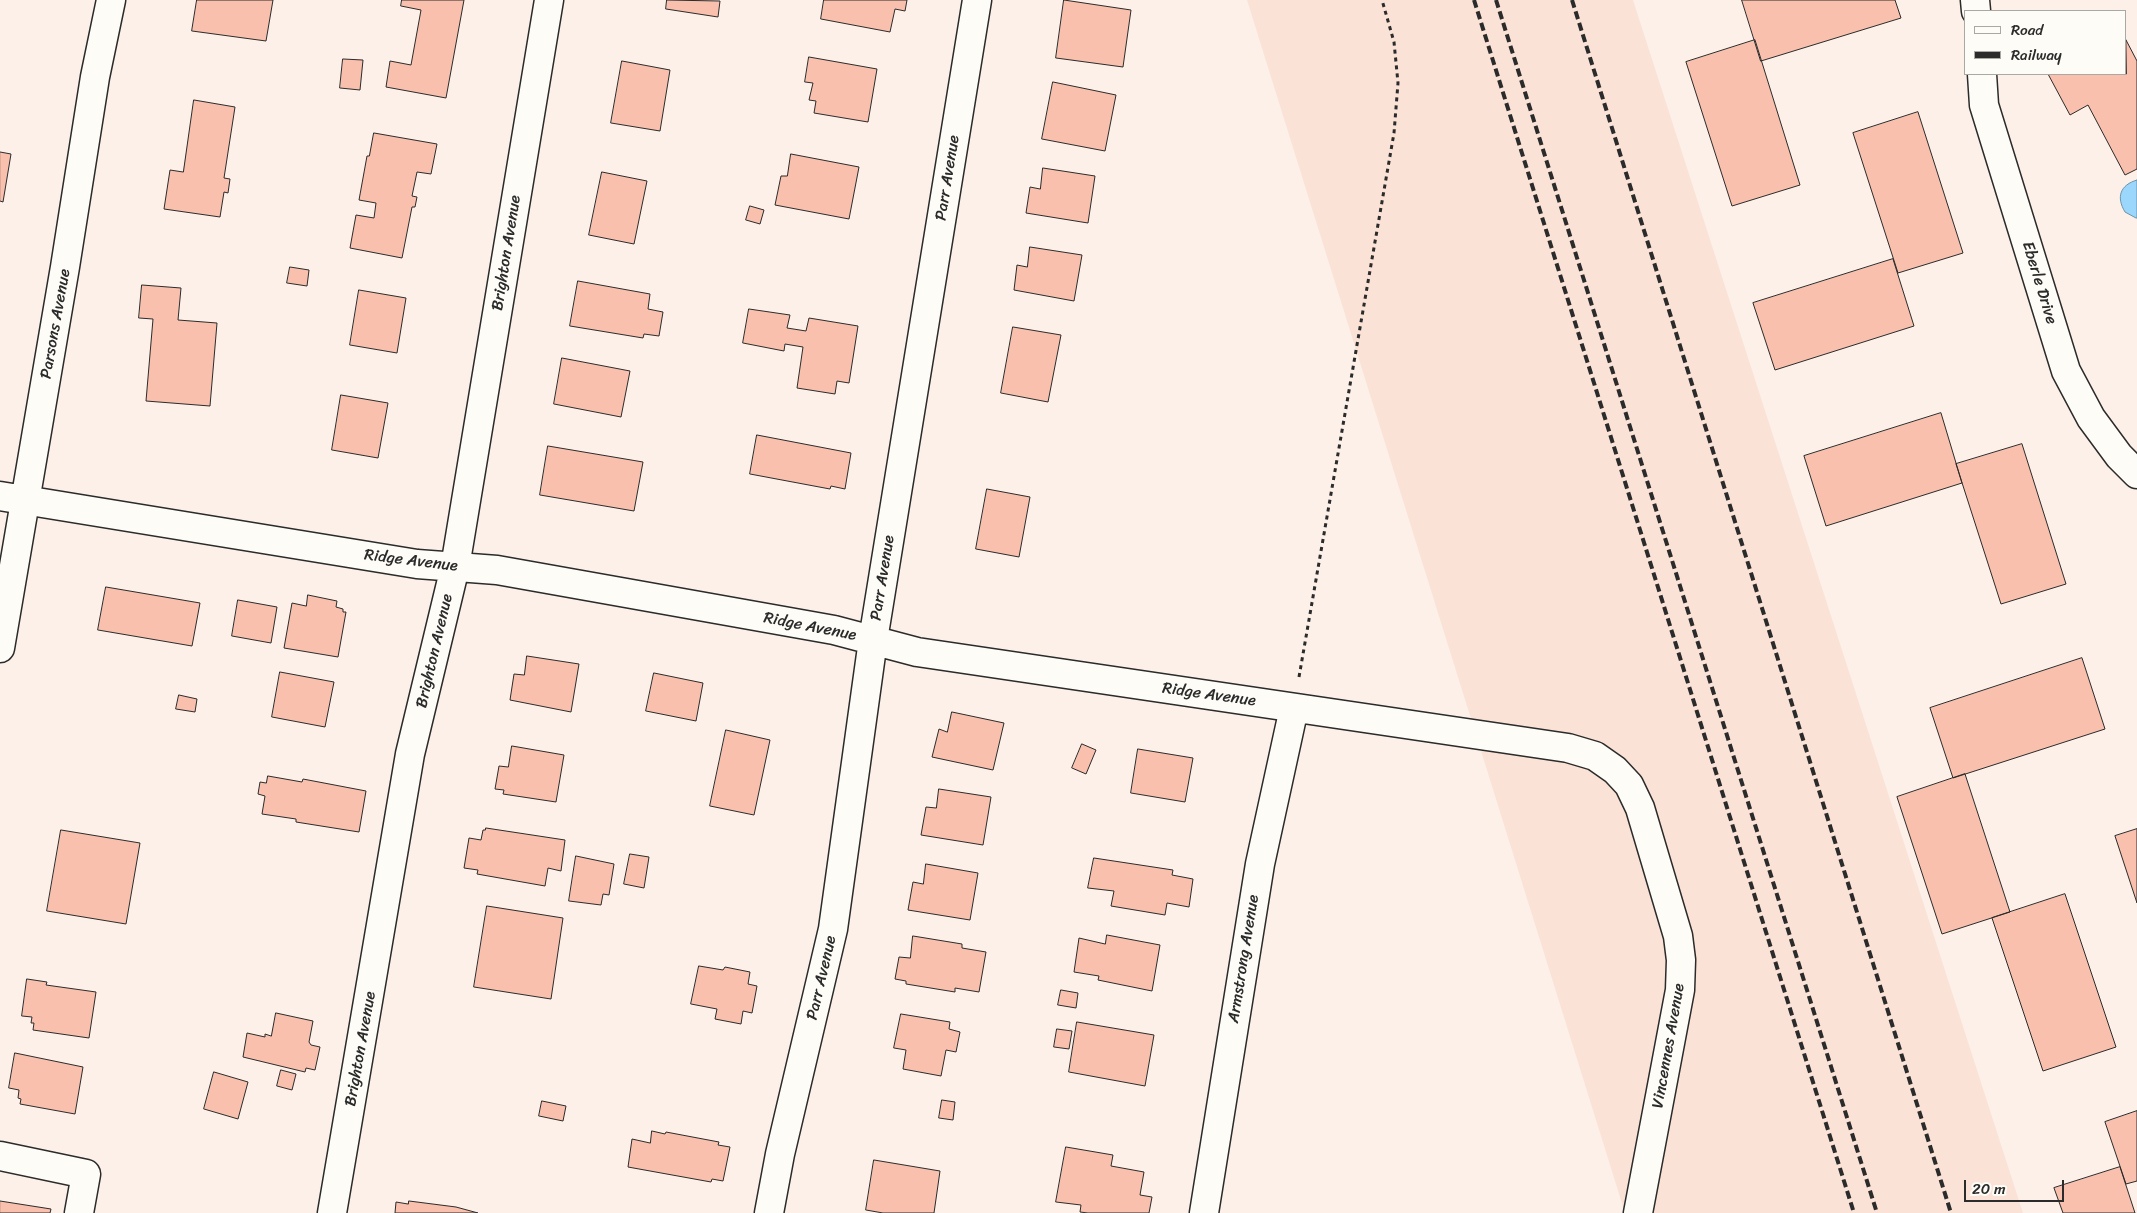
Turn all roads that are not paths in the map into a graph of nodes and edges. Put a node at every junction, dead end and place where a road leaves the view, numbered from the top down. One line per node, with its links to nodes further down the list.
1 (110, 0): 6 (street, Parsons Avenue)
2 (549, 0): 7 (street, Brighton Avenue)
3 (978, 0): 8 (street, Parr Avenue)
4 (1982, 75): 5 (street, Eberle Drive)
5 (2137, 474)
6 (13, 498): 7 (street, Ridge Avenue); 9 (street, Parsons Avenue)
7 (455, 567): 8 (street, Ridge Avenue); 14 (street, Brighton Avenue)
8 (873, 640): 10 (street, Ridge Avenue); 15 (street, Parr Avenue)
9 (0, 648)
10 (1294, 708): 11 (street, Ridge Avenue); 16 (street, Armstrong Avenue)
11 (1615, 770): 17 (street, Vincennes Avenue)
12 (0, 1156): 13 (street)
13 (79, 1213)
14 (332, 1213)
15 (769, 1213)
16 (1204, 1213)
17 (1638, 1213)

